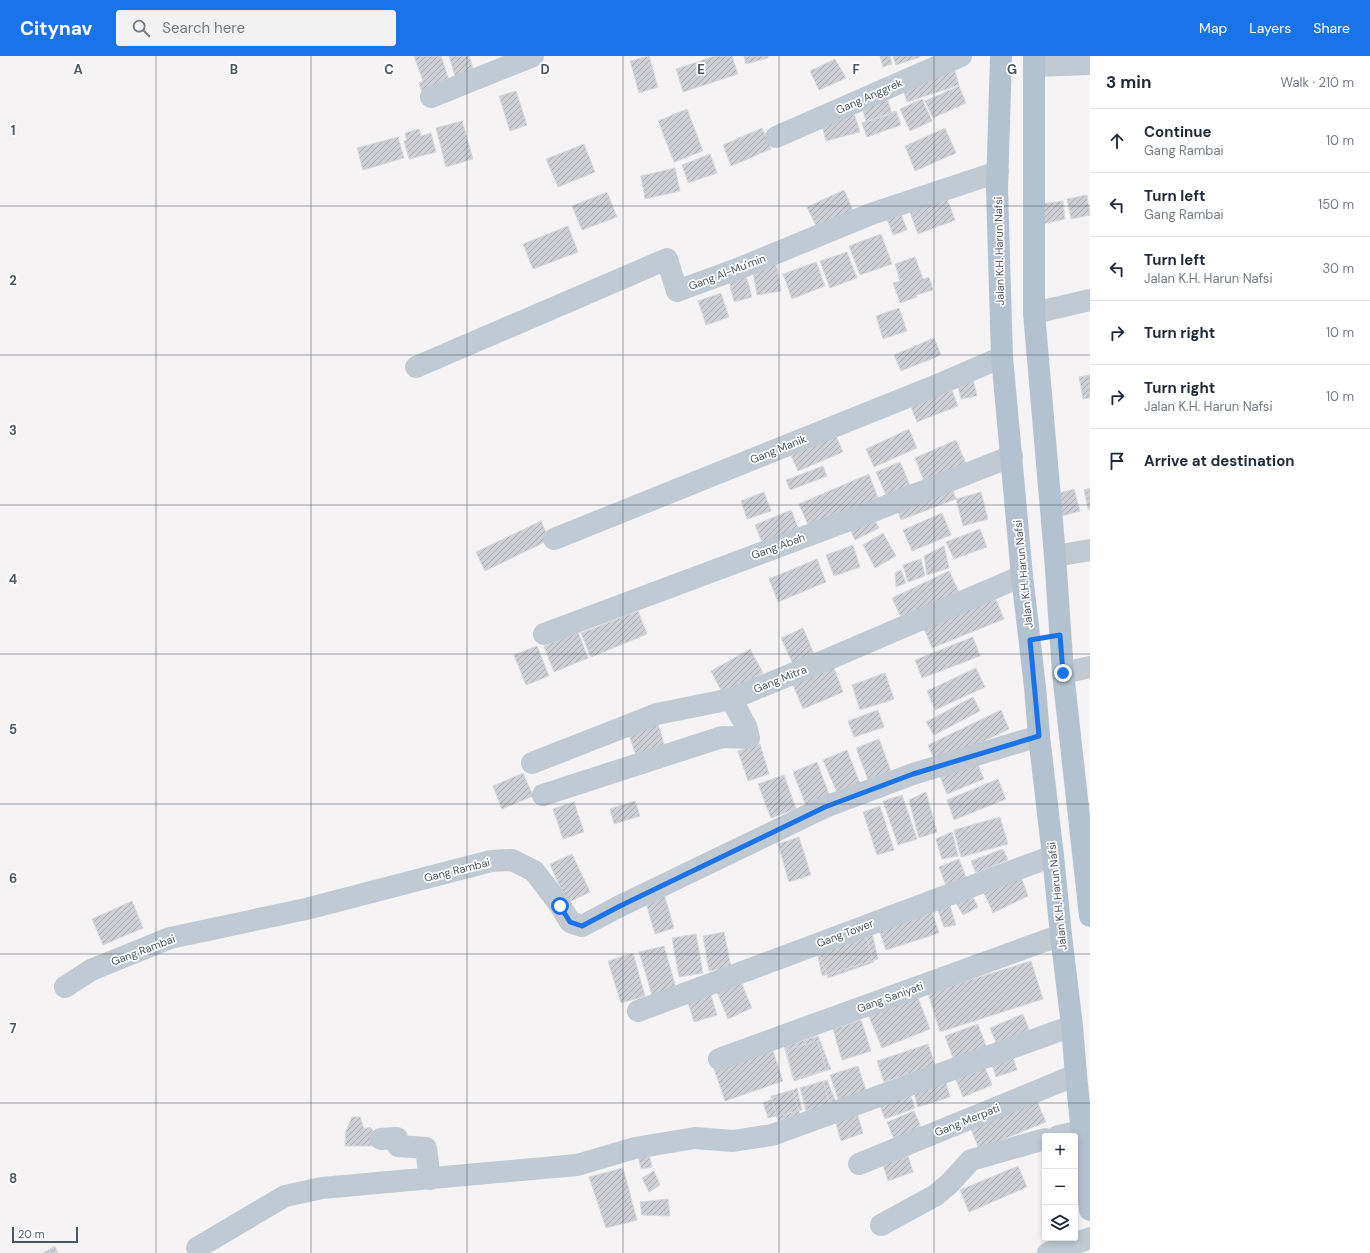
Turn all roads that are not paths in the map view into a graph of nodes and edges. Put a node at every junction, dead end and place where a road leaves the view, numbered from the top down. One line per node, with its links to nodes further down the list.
1 (533, 56): 6 (street)
2 (961, 56): 7 (street, Gang Anggrek)
3 (1001, 56): 8 (main road, Jalan K.H. Harun Nafsi)
4 (1034, 61): 5 (street); 10 (main road)
5 (1090, 64)
6 (431, 97)
7 (776, 137)
8 (998, 172): 11 (main road, Jalan K.H. Harun Nafsi); 12 (street, Gang Al-Mu'min)
9 (1090, 300): 10 (street)
10 (1034, 313): 16 (main road)
11 (1002, 357): 13 (main road, Jalan K.H. Harun Nafsi); 14 (street, Gang Manik)
12 (416, 367)
13 (1012, 456): 17 (main road, Jalan K.H. Harun Nafsi); 18 (street, Gang Abah)
14 (554, 539)
15 (1090, 550): 16 (street)
16 (1055, 556): 19 (main road)
17 (1022, 576): 20 (main road, Jalan K.H. Harun Nafsi); 23 (street, Gang Mitra)
18 (544, 634)
19 (1060, 635): 20 (main road); 22 (main road)
20 (1030, 640): 24 (main road, Jalan K.H. Harun Nafsi)
21 (1090, 667): 22 (street)
22 (1063, 673): 27 (main road)
23 (731, 699): 25 (street, Gang Mitra); 26 (street)
24 (1039, 736): 28 (main road, Jalan K.H. Harun Nafsi); 31 (street, Gang Rambai)
25 (532, 763)
26 (543, 795)
27 (1083, 799): 29 (main road)
28 (1053, 856): 30 (main road, Jalan K.H. Harun Nafsi); 32 (street, Gang Tower)
29 (1090, 916)
30 (1061, 935): 33 (main road, Jalan K.H. Harun Nafsi); 34 (street, Gang Saniyati)
31 (65, 987)
32 (638, 1011)
33 (1072, 1026): 35 (main road, Jalan K.H. Harun Nafsi); 41 (street)
34 (719, 1059)
35 (1076, 1075): 36 (main road, Jalan K.H. Harun Nafsi); 40 (street, Gang Merpati)
36 (1082, 1131): 37 (street); 42 (main road, Jalan K.H. Harun Nafsi)
37 (1072, 1133)
38 (380, 1140): 41 (street)
39 (1042, 1140): 43 (street)
40 (859, 1164)
41 (430, 1179): 45 (street)
42 (1090, 1210)
43 (882, 1224)
44 (1090, 1238): 46 (street)
45 (197, 1248)
46 (1048, 1253)

